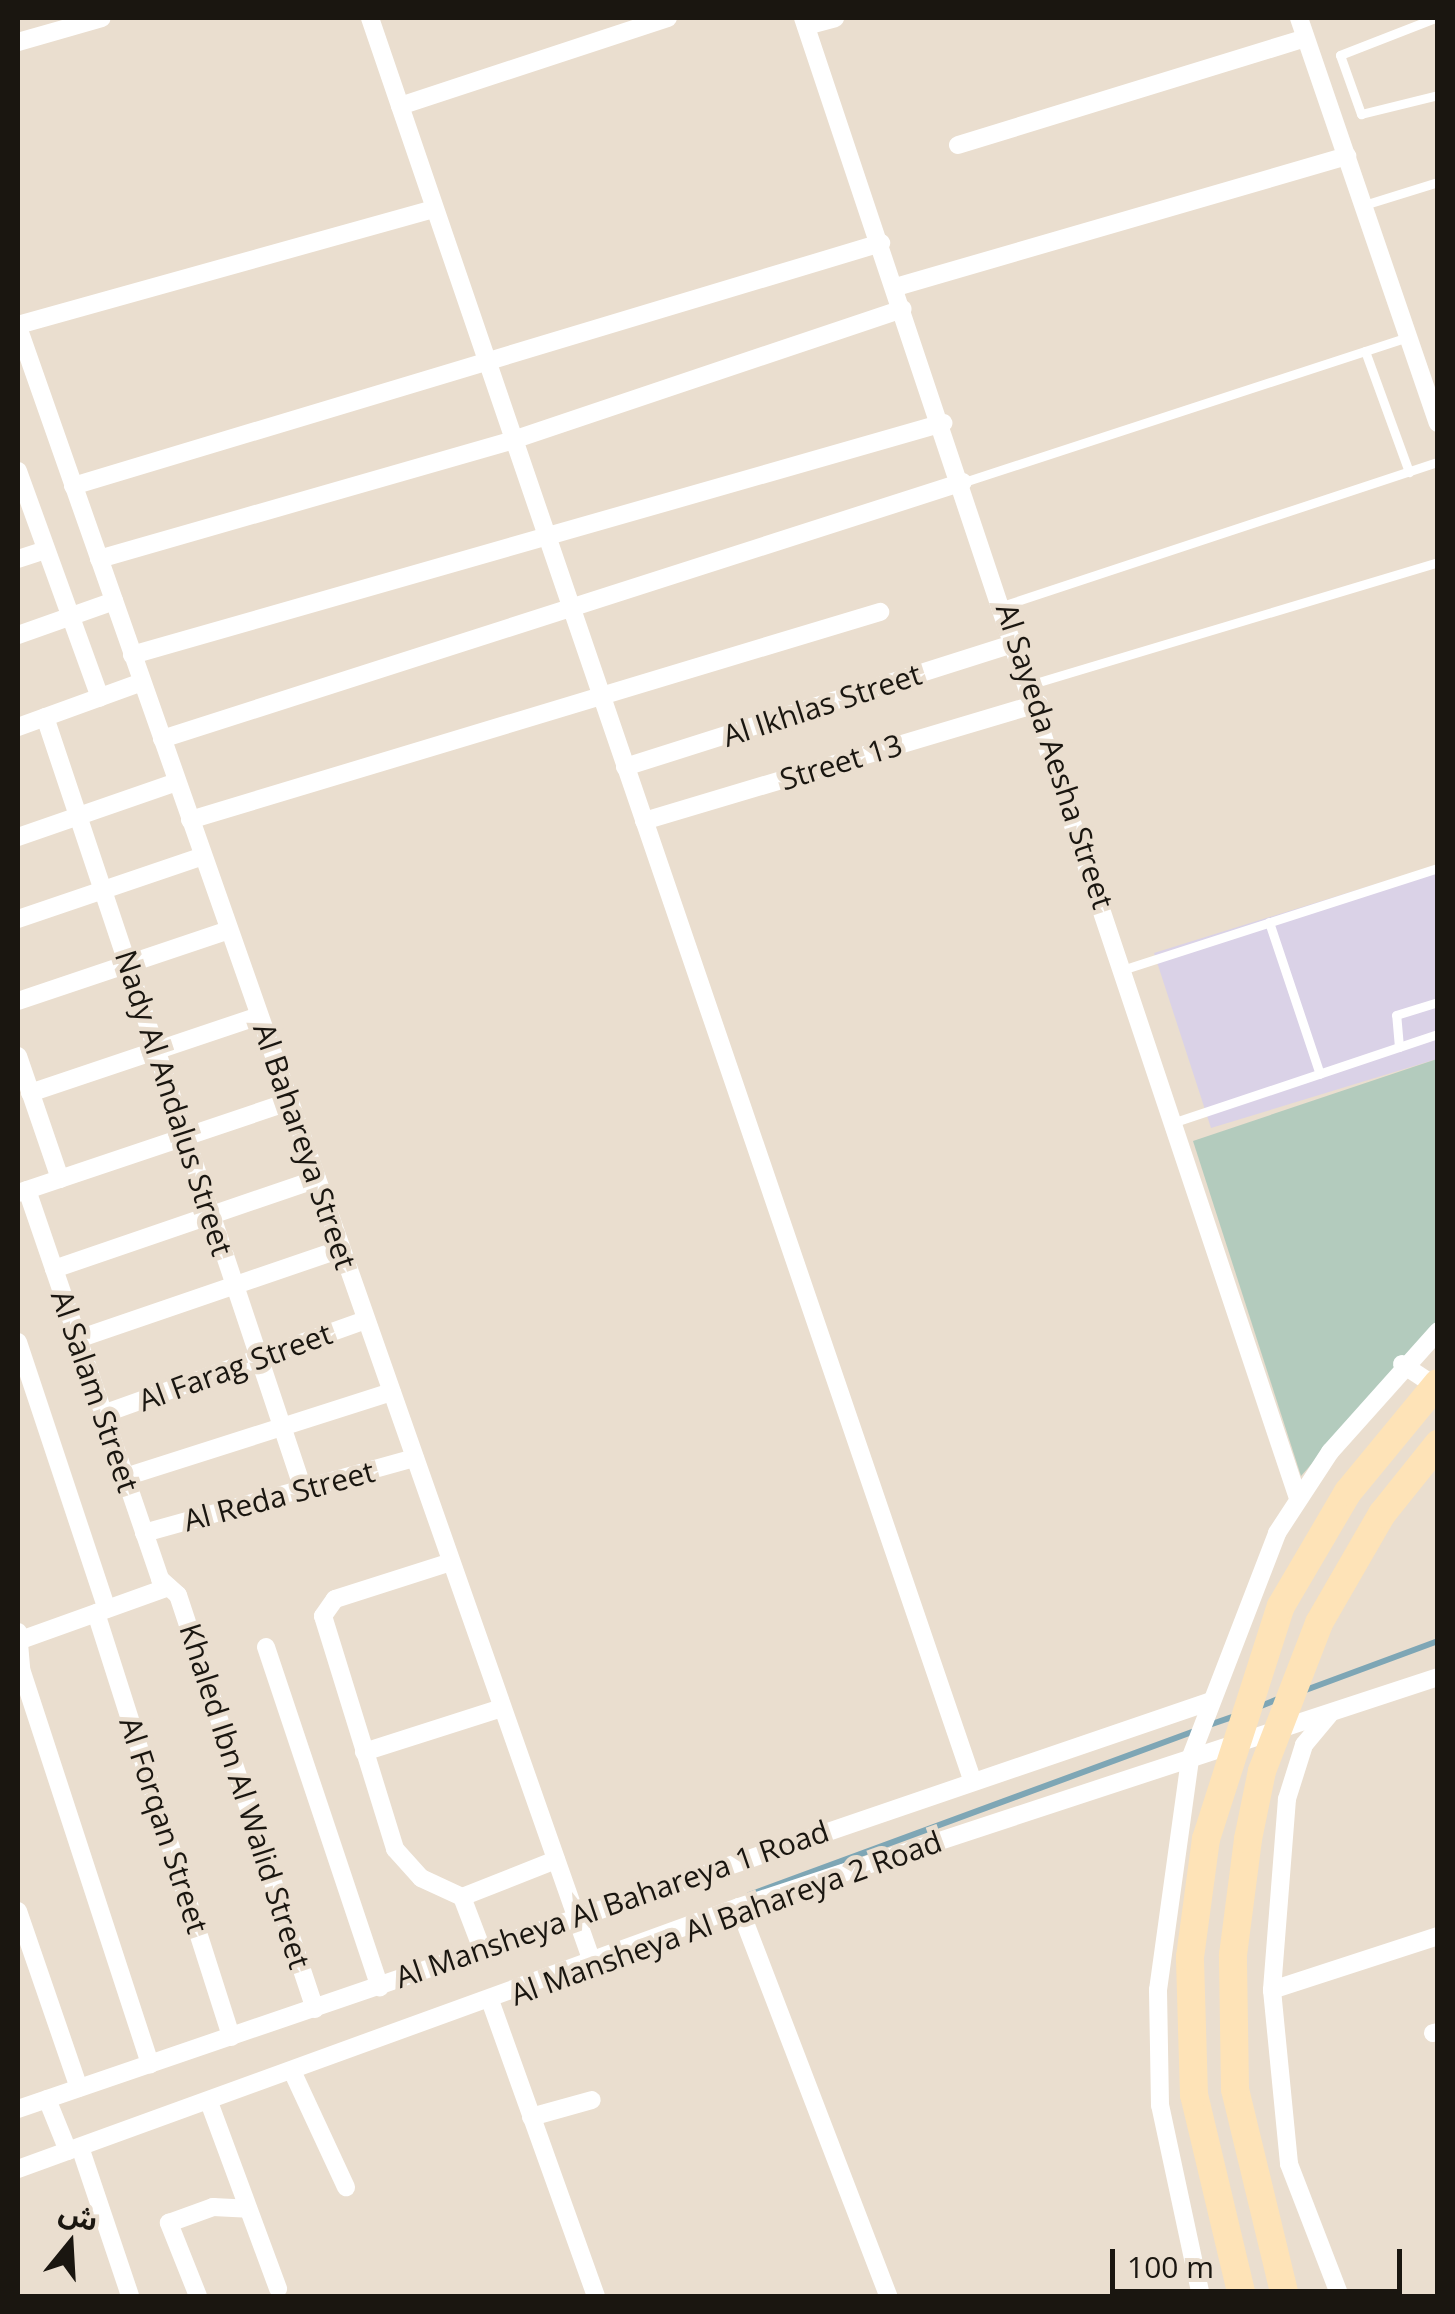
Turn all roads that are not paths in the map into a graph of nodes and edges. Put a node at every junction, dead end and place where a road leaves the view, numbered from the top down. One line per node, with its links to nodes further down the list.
1 (102, 18): 9 (street)
2 (370, 18): 13 (street)
3 (668, 18): 13 (street)
4 (835, 18): 7 (street)
5 (1299, 18): 8 (street)
6 (1435, 18): 10 (lane)
7 (804, 22): 19 (street, Al Sayeda Aesha Street)
8 (1306, 38): 11 (street); 14 (street)
9 (18, 42)
10 (1349, 86): 11 (lane); 12 (lane)
11 (1326, 94): 15 (street)
12 (1438, 95)
13 (400, 106): 18 (street)
14 (958, 144)
15 (1346, 156): 17 (street); 20 (street)
16 (1438, 182): 17 (lane)
17 (1364, 205): 23 (street)
18 (434, 209): 22 (street); 25 (street)
19 (880, 243): 20 (street, Al Sayeda Aesha Street); 25 (street)
20 (896, 287): 21 (street, Al Sayeda Aesha Street)
21 (903, 308): 26 (street, Al Sayeda Aesha Street); 28 (street)
22 (18, 326): 33 (street, Al Bahareya Street)
23 (1408, 337): 24 (lane); 27 (street)
24 (1366, 351): 30 (lane); 32 (lane)
25 (486, 362): 28 (street); 33 (street)
26 (942, 423): 32 (street, Al Sayeda Aesha Street); 34 (street)
27 (1438, 423)
28 (514, 440): 34 (street); 37 (street)
29 (1438, 462): 30 (lane)
30 (1409, 472): 40 (lane)
31 (19, 477): 35 (street)
32 (963, 482): 40 (street, Al Sayeda Aesha Street); 41 (street)
33 (73, 486): 37 (street, Al Bahareya Street)
34 (545, 532): 41 (street); 46 (street)
35 (46, 550): 36 (street); 43 (street)
36 (18, 559)
37 (99, 559): 39 (street, Al Bahareya Street)
38 (1438, 562): 48 (lane)
39 (114, 601): 43 (street); 46 (street, Al Bahareya Street)
40 (1005, 605): 45 (street, Al Sayeda Aesha Street)
41 (570, 609): 49 (street); 54 (street)
42 (880, 612): 49 (street)
43 (70, 616): 44 (street); 50 (street)
44 (18, 635)
45 (1018, 642): 48 (street, Al Sayeda Aesha Street); 55 (street, Al Ikhlas Street)
46 (132, 655): 47 (street, Al Bahareya Street)
47 (142, 682): 50 (street); 54 (street, Al Bahareya Street)
48 (1032, 684): 51 (street, Al Sayeda Aesha Street)
49 (600, 693): 55 (street); 58 (street)
50 (100, 698): 52 (street)
51 (1039, 703): 59 (street, Street 13); 68 (street, Al Sayeda Aesha Street)
52 (45, 717): 53 (street); 57 (street, Nady Al Andalus Street)
53 (18, 727)
54 (162, 740): 56 (street, Al Bahareya Street)
55 (625, 767): 59 (street)
56 (177, 782): 57 (street); 58 (street, Al Bahareya Street)
57 (78, 816): 60 (street); 63 (street, Nady Al Andalus Street)
58 (190, 820): 61 (street, Al Bahareya Street)
59 (644, 821): 115 (street)
60 (18, 836)
61 (203, 856): 63 (street); 66 (street, Al Bahareya Street)
62 (1438, 868): 65 (lane)
63 (103, 890): 64 (street); 67 (street, Nady Al Andalus Street)
64 (18, 919)
65 (1269, 922): 68 (lane); 76 (lane)
66 (229, 930): 67 (street); 71 (street, Al Bahareya Street)
67 (128, 964): 69 (street); 74 (street, Nady Al Andalus Street)
68 (1126, 969): 79 (street, Al Sayeda Aesha Street)
69 (18, 1002)
70 (1438, 1002): 73 (lane)
71 (260, 1016): 74 (street); 78 (street, Al Bahareya Street)
72 (1438, 1034): 73 (lane)
73 (1400, 1047): 76 (lane)
74 (157, 1051): 77 (street); 80 (street, Nady Al Andalus Street)
75 (18, 1056): 77 (street)
76 (1320, 1074): 79 (lane)
77 (30, 1093): 81 (street)
78 (290, 1102): 80 (street); 82 (street, Al Bahareya Street)
79 (1176, 1122): 102 (street, Al Sayeda Aesha Street)
80 (186, 1137): 81 (street); 84 (street, Nady Al Andalus Street)
81 (60, 1179): 83 (street)
82 (316, 1179): 84 (street); 85 (street, Al Bahareya Street)
83 (22, 1192): 86 (street, Al Salam Street)
84 (212, 1215): 86 (street); 87 (street, Nady Al Andalus Street)
85 (341, 1249): 87 (street); 88 (street, Al Bahareya Street)
86 (54, 1269): 90 (street, Al Salam Street)
87 (235, 1285): 90 (street); 92 (street, Nady Al Andalus Street)
88 (366, 1320): 92 (street, Al Farag Street); 95 (street, Al Bahareya Street)
89 (1438, 1330): 93 (street)
90 (78, 1339): 96 (street, Al Salam Street)
91 (18, 1342): 106 (street, Al Forqan Street)
92 (259, 1358): 96 (street, Al Farag Street); 97 (street, Nady Al Andalus Street)
93 (1402, 1364): 94 (street); 102 (street)
94 (1438, 1385): 147 (main road)
95 (392, 1392): 97 (street); 99 (street, Al Bahareya Street)
96 (104, 1414): 100 (street, Al Salam Street)
97 (282, 1427): 100 (street); 101 (street, Nady Al Andalus Street)
98 (1438, 1444): 148 (main road)
99 (414, 1458): 101 (street, Al Reda Street); 104 (street, Al Bahareya Street)
100 (125, 1476): 103 (street, Al Salam Street)
101 (303, 1490): 103 (street, Al Reda Street)
102 (1298, 1498): 110 (street)
103 (144, 1533): 105 (street, Al Salam Street)
104 (451, 1562): 111 (street, Al Bahareya Street); 113 (street)
105 (169, 1587): 106 (street); 127 (street, Khaled Ibn Al Walid Street)
106 (102, 1611): 107 (street); 128 (street, Al Forqan Street)
107 (18, 1637): 129 (street)
108 (266, 1647): 124 (street)
109 (1438, 1677): 112 (street, Al Mansheya Al Bahareya 2 Road)
110 (1208, 1702): 114 (street); 115 (street, Al Mansheya Al Bahareya 1 Road)
111 (502, 1708): 113 (street); 116 (street, Al Bahareya Street)
112 (1332, 1713): 114 (street, Al Mansheya Al Bahareya 2 Road); 125 (street)
113 (364, 1752): 117 (street)
114 (1190, 1759): 118 (street, Al Mansheya Al Bahareya 2 Road); 146 (street)
115 (972, 1779): 120 (street, Al Mansheya Al Bahareya 1 Road)
116 (556, 1860): 117 (street); 120 (street, Al Bahareya Street)
117 (462, 1896): 122 (street)
118 (739, 1907): 123 (street, Al Mansheya Al Bahareya 2 Road); 145 (street)
119 (18, 1911): 131 (street)
120 (575, 1914): 122 (street, Al Mansheya Al Bahareya 1 Road); 123 (street, Al Bahareya Street)
121 (1438, 1936): 125 (street)
122 (483, 1952): 124 (street, Al Mansheya Al Bahareya 1 Road)
123 (592, 1964): 126 (street, Al Mansheya Al Bahareya 2 Road)
124 (380, 1986): 127 (street, Al Mansheya Al Bahareya 1 Road)
125 (1272, 1990): 149 (street)
126 (491, 2003): 130 (street, Al Mansheya Al Bahareya 2 Road); 136 (street)
127 (315, 2008): 128 (street, Al Mansheya Al Bahareya 1 Road)
128 (231, 2037): 129 (street, Al Mansheya Al Bahareya 1 Road)
129 (150, 2064): 131 (street, Al Mansheya Al Bahareya 1 Road)
130 (293, 2073): 134 (street, Al Mansheya Al Bahareya 2 Road); 139 (street)
131 (79, 2088): 132 (street, Al Mansheya Al Bahareya 1 Road)
132 (47, 2099): 135 (street, Al Mansheya Al Bahareya 1 Road); 137 (street)
133 (592, 2100): 136 (street)
134 (209, 2102): 137 (street, Al Mansheya Al Bahareya 2 Road); 140 (street)
135 (18, 2108)
136 (532, 2117): 144 (street)
137 (74, 2149): 138 (street, Al Mansheya Al Bahareya 2 Road); 142 (street)
138 (18, 2169)
139 (346, 2187)
140 (248, 2208): 141 (street); 143 (street)
141 (278, 2289)
142 (130, 2296)
143 (198, 2296)
144 (596, 2296)
145 (888, 2296)
146 (1200, 2296)
147 (1242, 2296)
148 (1285, 2296)
149 (1340, 2296)

